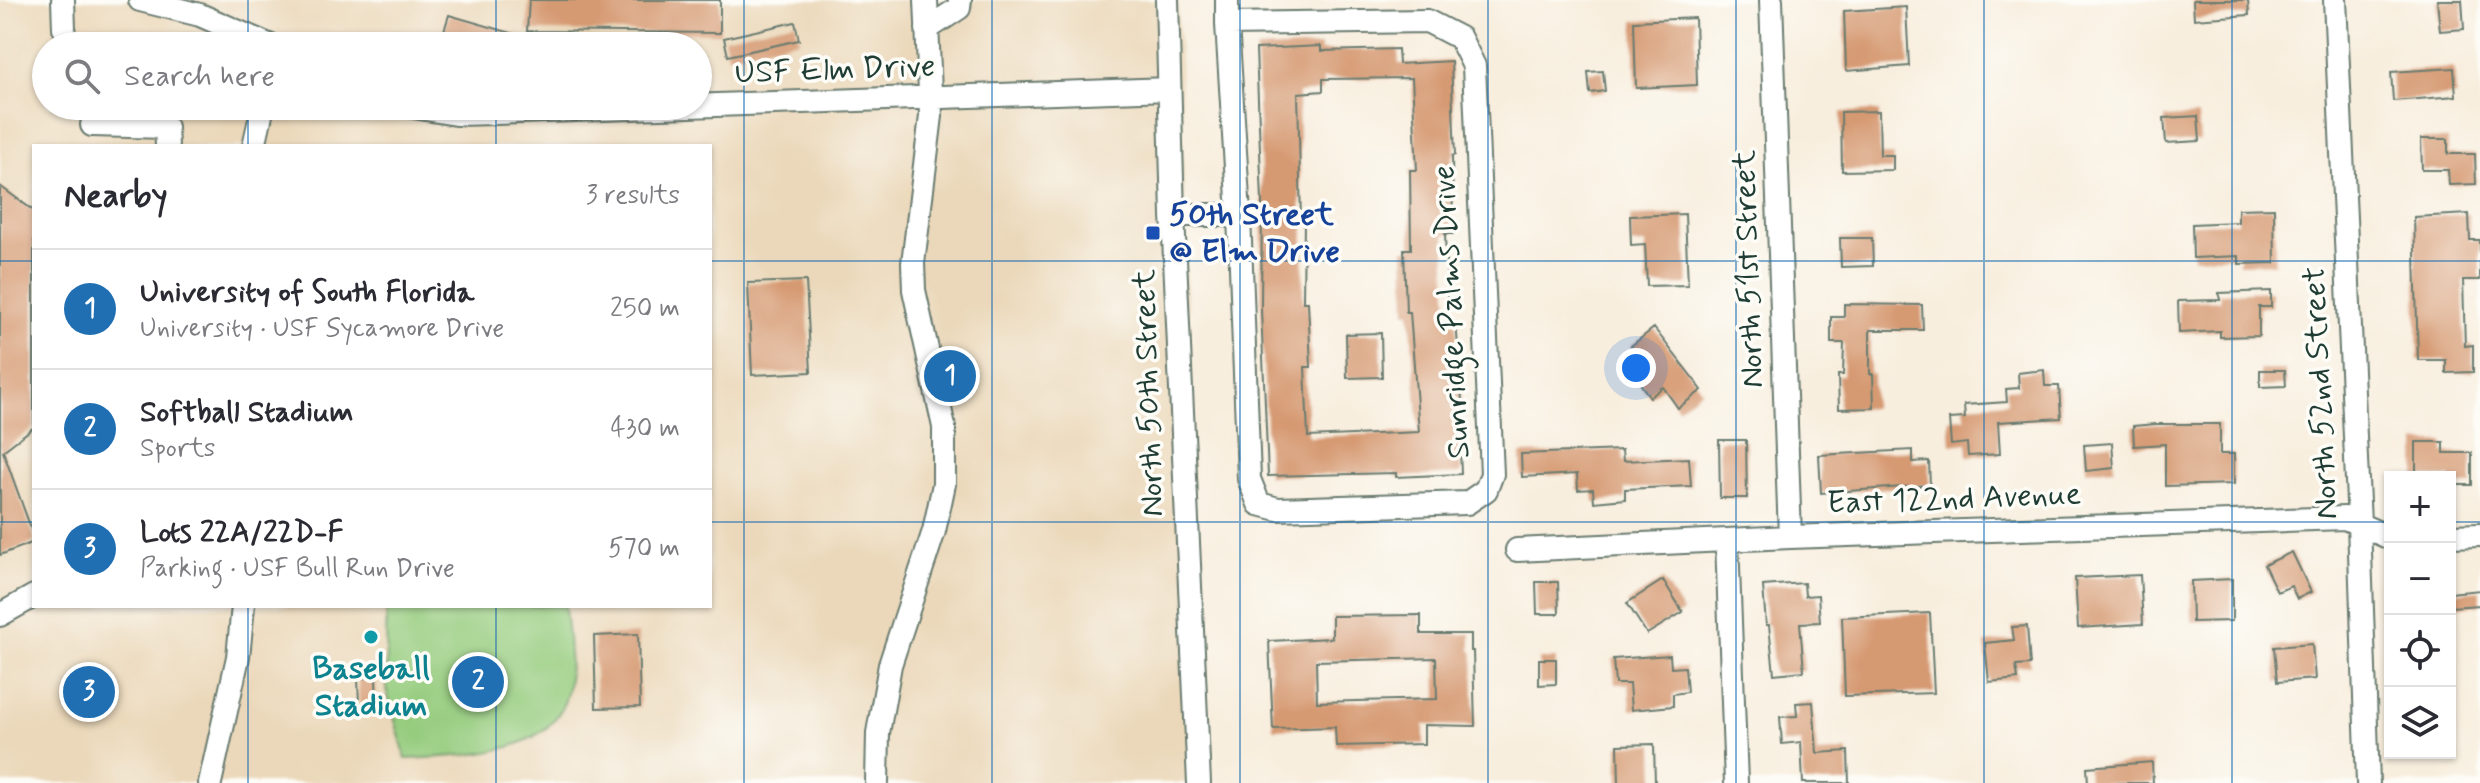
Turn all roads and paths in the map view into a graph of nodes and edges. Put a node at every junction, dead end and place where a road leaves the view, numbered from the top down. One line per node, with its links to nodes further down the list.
1 (63, 0): 11 (street)
2 (140, 0): 9 (street)
3 (926, 0): 12 (street)
4 (960, 0): 12 (street)
5 (1167, 0): 14 (street, North 50th Street)
6 (1227, 0): 10 (street, Sunridge Palms Drive)
7 (1771, 0): 27 (street, North 51st Street)
8 (2335, 0): 23 (street, North 52nd Street)
9 (192, 8): 13 (street)
10 (1227, 24): 22 (street, Sunridge Palms Drive); 22 (street, Sunridge Palms Drive)
11 (64, 28)
12 (927, 29): 15 (street)
13 (242, 32)
14 (1169, 89): 15 (street, USF Elm Drive); 21 (street, North 50th Street)
15 (931, 98): 16 (street, USF Elm Drive); 34 (street)
16 (712, 105)
17 (260, 120): 20 (street)
18 (92, 125): 19 (street)
19 (167, 144)
20 (254, 144)
21 (1173, 215): 22 (street); 35 (street, North 50th Street)
22 (1239, 215)
23 (2359, 524): 24 (street, East 122nd Avenue); 27 (street, East 122nd Avenue); 37 (street, North 52nd Street)
24 (2384, 535)
25 (2480, 535): 26 (street)
26 (2456, 536)
27 (1790, 537): 28 (street, East 122nd Avenue)
28 (1727, 541): 29 (street, East 122nd Avenue); 36 (street)
29 (1517, 550)
30 (32, 597): 32 (street)
31 (243, 608): 33 (street)
32 (0, 615)
33 (210, 783)
34 (877, 783)
35 (1199, 783)
36 (1736, 783)
37 (2368, 783)

